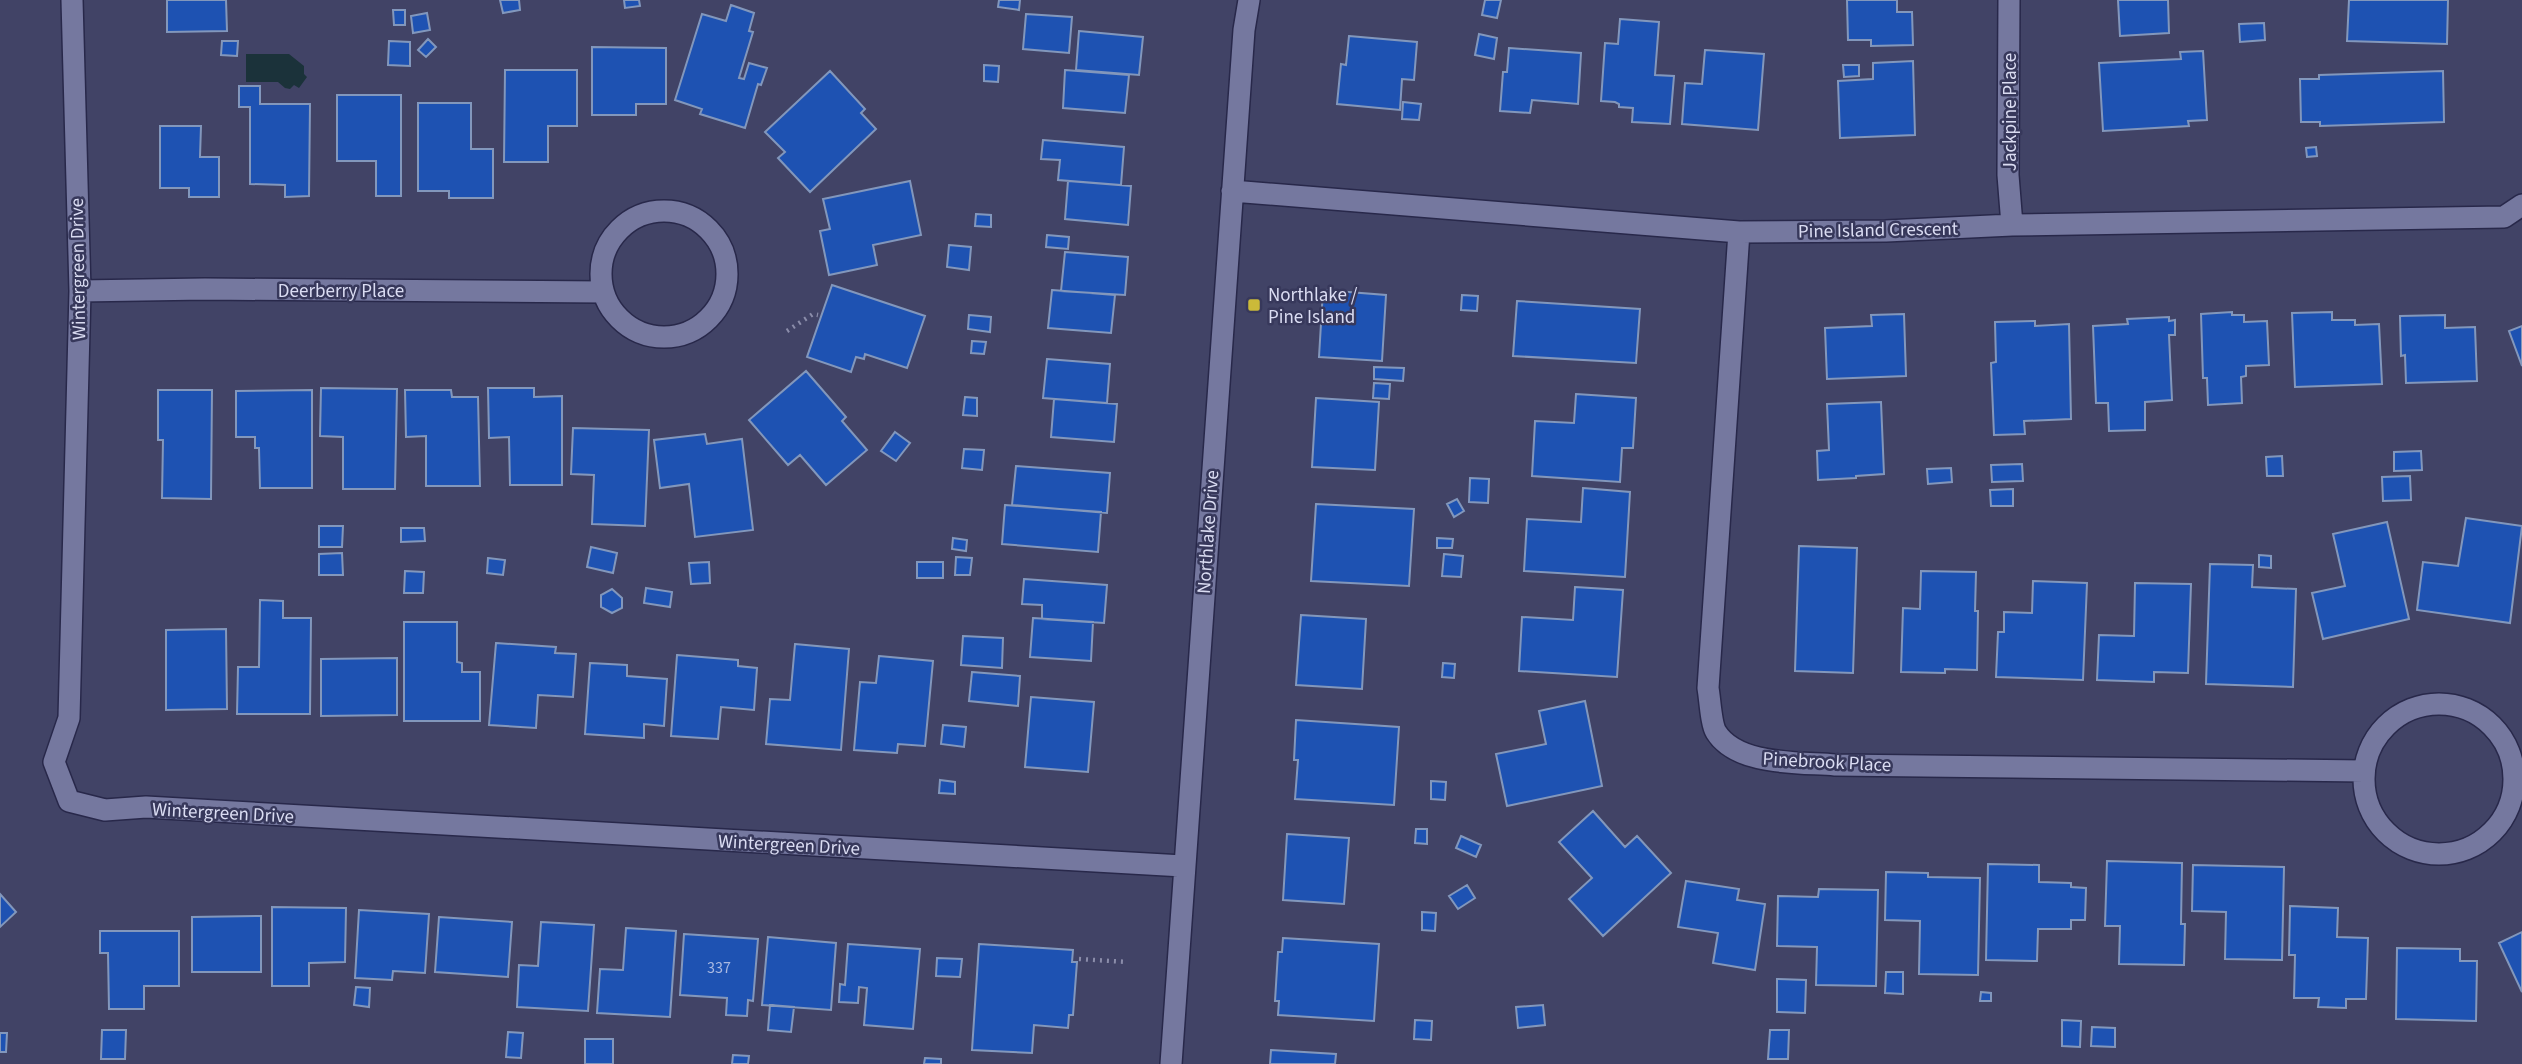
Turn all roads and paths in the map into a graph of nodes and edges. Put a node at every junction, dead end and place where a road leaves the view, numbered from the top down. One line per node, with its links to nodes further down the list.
1 (72, 0): 8 (street, Wintergreen Drive)
2 (1250, 0): 4 (street, Northlake Drive)
3 (2009, 0): 6 (street, Jackpine Place)
4 (1232, 191): 7 (street, Pine Island Crescent); 14 (street, Northlake Drive)
5 (2522, 205): 6 (street, Pine Island Crescent)
6 (2012, 225): 7 (street, Pine Island Crescent)
7 (1740, 232): 12 (street, Pinebrook Place)
8 (80, 291): 9 (street, Deerberry Place); 14 (street, Wintergreen Drive)
9 (603, 292): 9 (street)
10 (818, 315): 11 (path)
11 (787, 331)
12 (2364, 771): 13 (street); 13 (street)
13 (2517, 792)
14 (1183, 866): 17 (street, Northlake Drive)
15 (1079, 959): 16 (path)
16 (1127, 962)
17 (1171, 1064)

